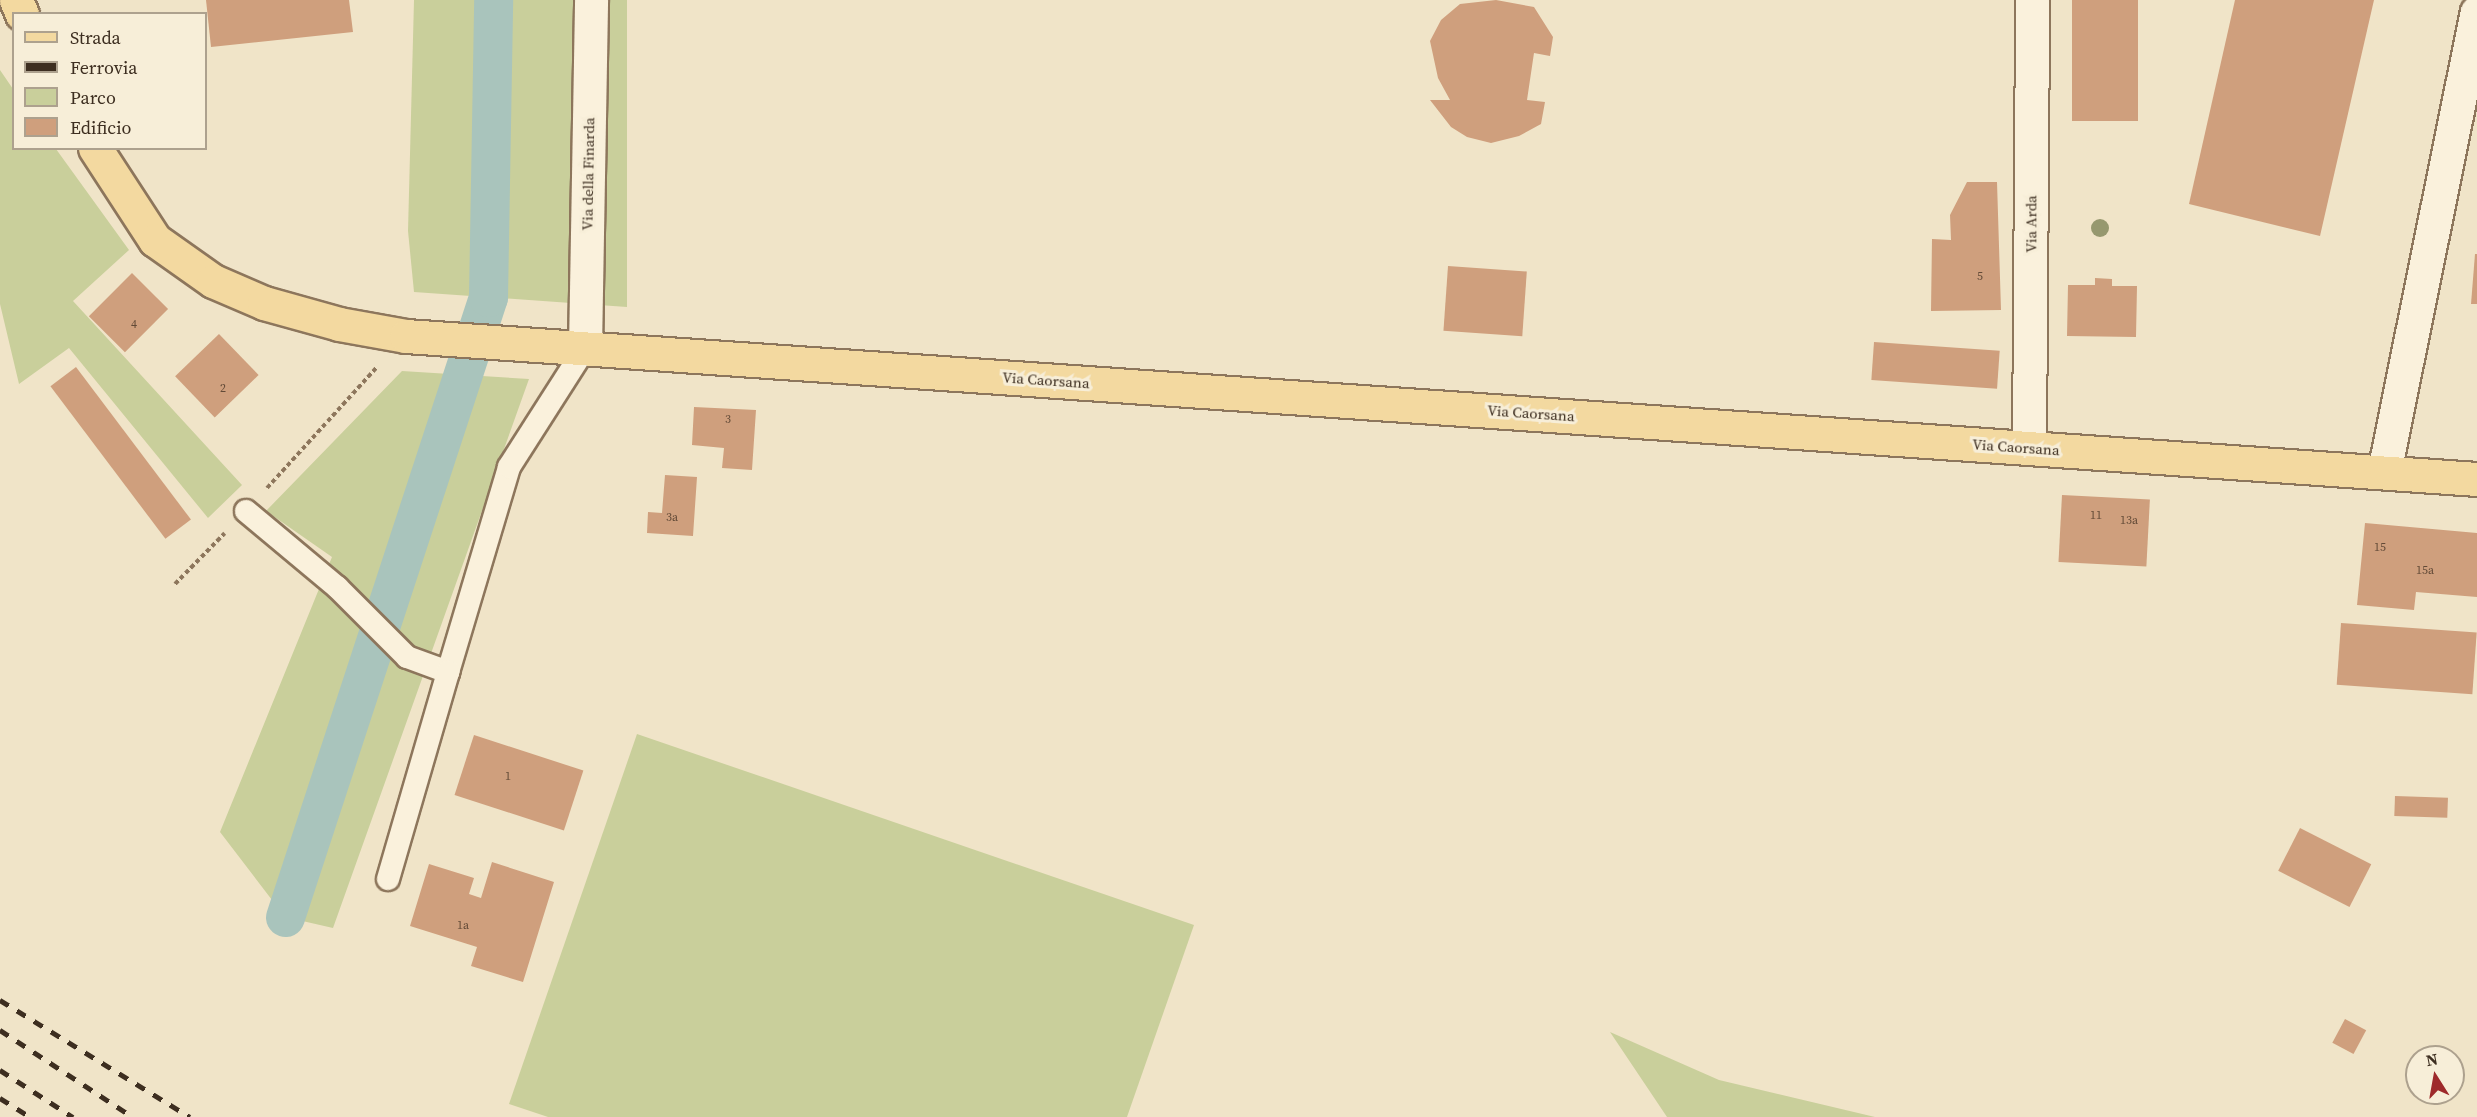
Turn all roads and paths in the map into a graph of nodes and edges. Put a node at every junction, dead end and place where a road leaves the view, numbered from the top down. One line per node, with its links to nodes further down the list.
1 (591, 0): 5 (street, Via della Finarda)
2 (2032, 0): 7 (street, Via Arda)
3 (2477, 12): 8 (street)
4 (96, 150): 5 (main road, Via Caorsana)
5 (585, 348): 7 (main road, Via Caorsana); 12 (lane)
6 (384, 360): 10 (path)
7 (2029, 448): 8 (main road, Via Caorsana)
8 (2384, 472): 9 (main road, Via Caorsana)
9 (2477, 479)
10 (246, 511): 11 (path); 12 (lane)
11 (175, 584)
12 (448, 672): 13 (lane)
13 (388, 879)

